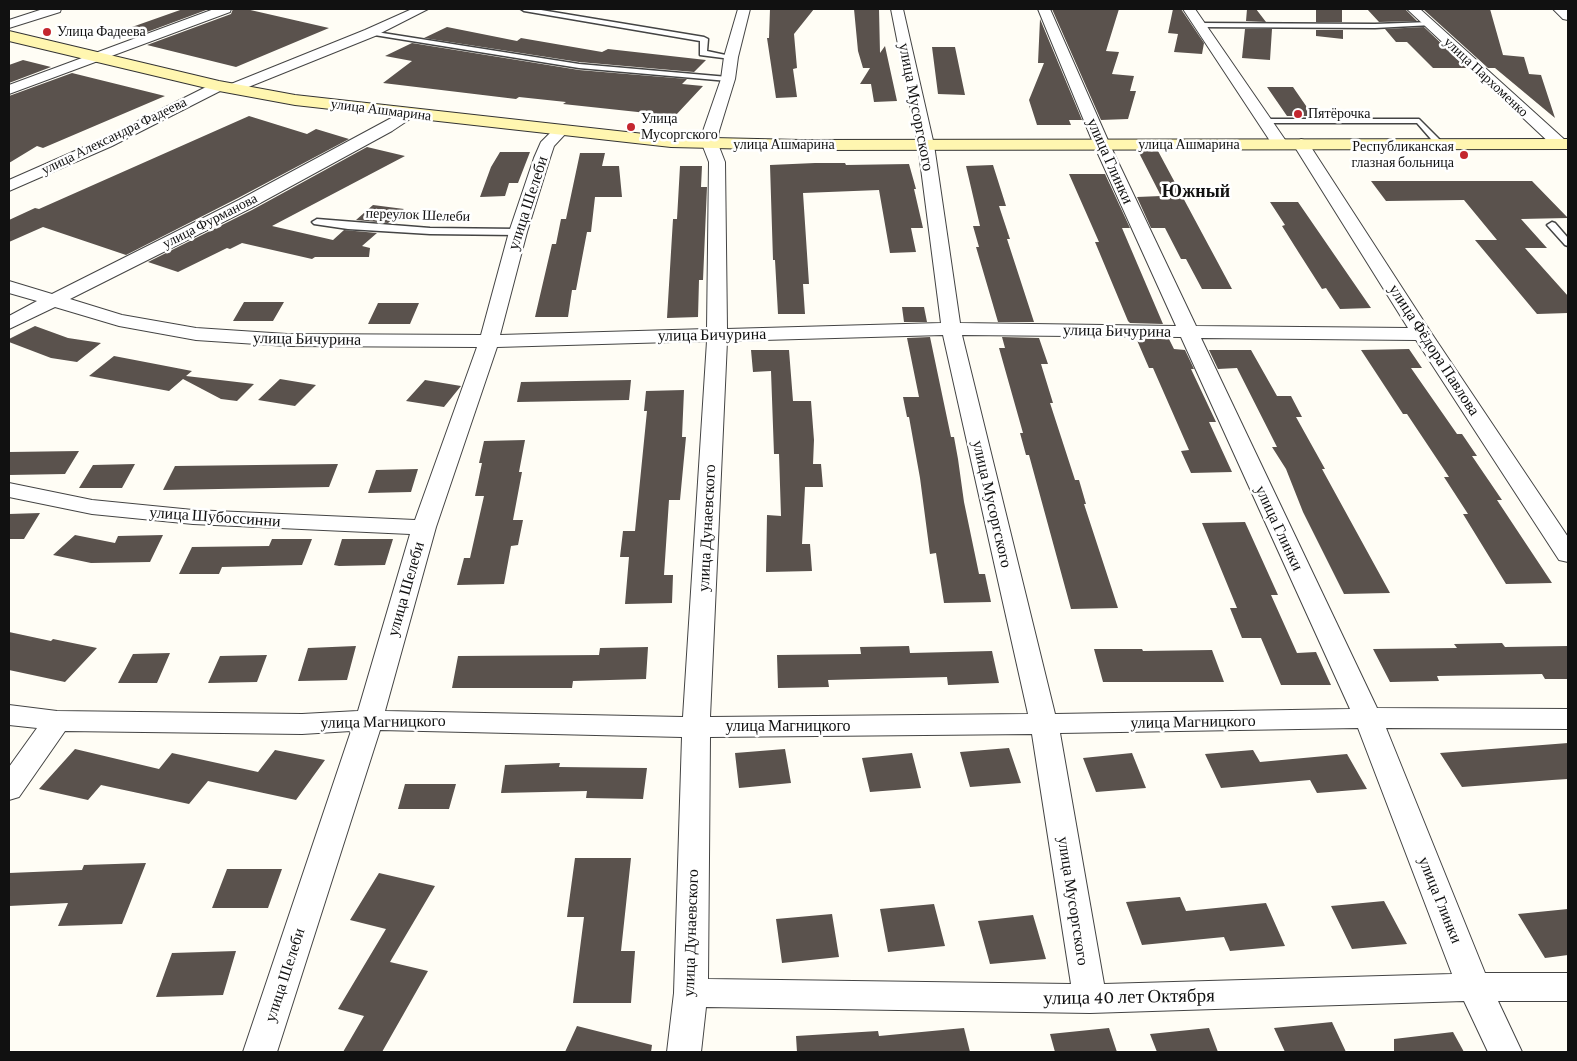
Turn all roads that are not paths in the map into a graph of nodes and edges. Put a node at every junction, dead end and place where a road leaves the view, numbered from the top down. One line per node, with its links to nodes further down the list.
1 (55, 9): 12 (street)
2 (225, 9): 18 (street)
3 (422, 9): 15 (street, улица Александра Фадеева)
4 (524, 9): 17 (lane)
5 (744, 9): 17 (street, улица Дунаевского)
6 (897, 9): 29 (street, улица Мусоргского)
7 (1044, 9): 30 (street, улица Глинки)
8 (1189, 9): 14 (street)
9 (1413, 9): 13 (street, улица Пархоменко)
10 (1559, 9): 11 (street)
11 (1568, 16)
12 (9, 24)
13 (1430, 24): 14 (lane); 31 (street, улица Пархоменко)
14 (1198, 26): 23 (street)
15 (370, 33): 19 (lane); 20 (street, улица Александра Фадеева)
16 (9, 36): 18 (street, улица Ашмарина)
17 (730, 57): 19 (street, улица Дунаевского)
18 (95, 58): 20 (street, улица Ашмарина); 21 (street)
19 (728, 79): 25 (street, улица Дунаевского)
20 (225, 87): 22 (street, улица Ашмарина); 32 (street, улица Александра Фадеева)
21 (9, 90)
22 (408, 114): 24 (street, улица Ашмарина); 38 (street, улица Фурманова)
23 (1263, 121): 26 (street); 28 (lane)
24 (561, 130): 25 (street, улица Ашмарина); 35 (street, улица Шелеби)
25 (710, 144): 29 (street, улица Ашмарина); 42 (street, улица Дунаевского)
26 (1280, 144): 27 (street, улица Ашмарина); 30 (street, улица Ашмарина)
27 (1301, 144): 28 (street, улица Ашмарина); 43 (street, улица Фёдора Павлова)
28 (1440, 144): 31 (street, улица Ашмарина)
29 (926, 145): 30 (street, улица Ашмарина); 40 (street, улица Мусоргского)
30 (1102, 145): 41 (street, улица Глинки)
31 (1562, 148)
32 (9, 186)
33 (317, 222): 35 (lane, переулок Шелеби)
34 (1552, 225): 36 (lane)
35 (518, 232): 44 (street, улица Шелеби)
36 (1568, 243)
37 (9, 287): 38 (street, улица Бичурина)
38 (54, 301): 39 (street, улица Фурманова); 44 (street, улица Бичурина)
39 (9, 323)
40 (951, 329): 41 (street, улица Бичурина); 42 (street, улица Бичурина); 53 (street, улица Мусоргского)
41 (1188, 333): 43 (street, улица Бичурина); 49 (street, улица Глинки)
42 (716, 334): 44 (street, улица Бичурина); 54 (street, улица Дунаевского)
43 (1422, 334): 47 (street, улица Фёдора Павлова)
44 (489, 341): 46 (street, улица Шелеби)
45 (9, 490): 46 (street, улица Шубоссинни)
46 (424, 528): 51 (street, улица Шелеби)
47 (1568, 555)
48 (9, 715): 52 (street, улица Магницкого)
49 (1368, 718): 50 (street, улица Магницкого); 53 (street, улица Магницкого); 56 (street, улица Глинки)
50 (1568, 719)
51 (369, 720): 52 (street, улица Магницкого); 54 (street, улица Магницкого); 60 (street, улица Шелеби)
52 (56, 721): 55 (street)
53 (1044, 724): 54 (street, улица Магницкого); 59 (street, улица Мусоргского)
54 (696, 727): 58 (street, улица Дунаевского)
55 (9, 789)
56 (1474, 987): 57 (street, улица 40 лет Октября); 59 (street, улица 40 лет Октября); 62 (street, улица Глинки)
57 (1568, 987)
58 (690, 993): 59 (street, улица 40 лет Октября); 61 (street, улица Дунаевского)
59 (1090, 1000)
60 (260, 1052)
61 (684, 1052)
62 (1505, 1052)

